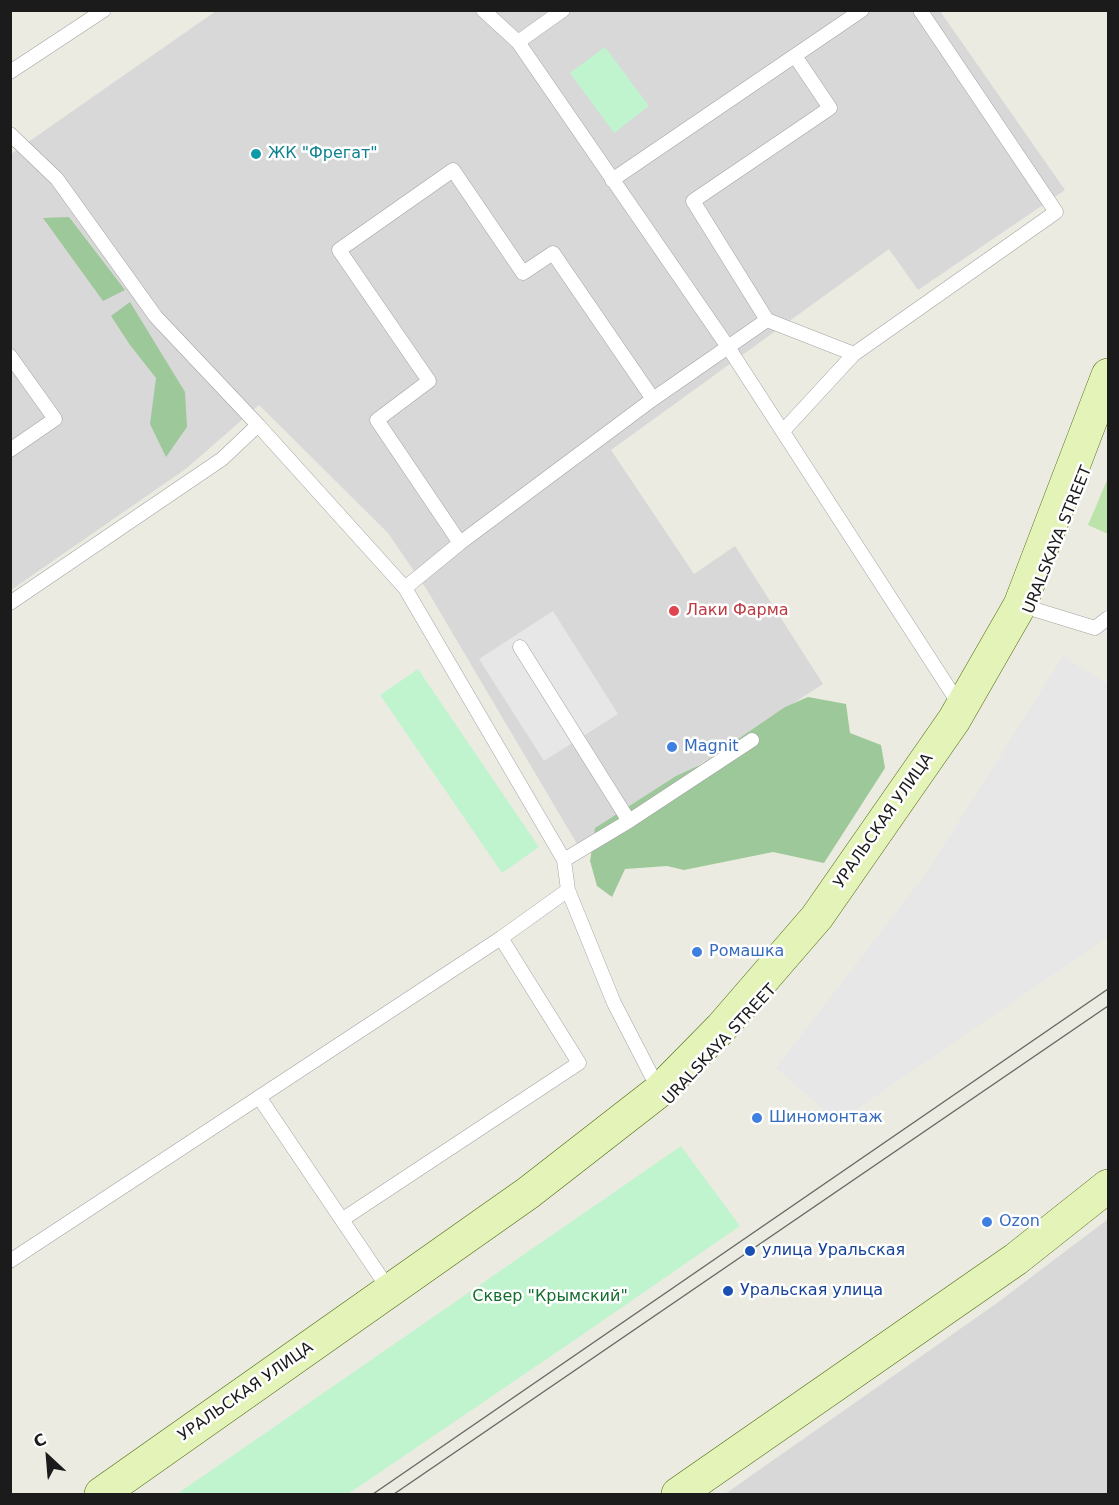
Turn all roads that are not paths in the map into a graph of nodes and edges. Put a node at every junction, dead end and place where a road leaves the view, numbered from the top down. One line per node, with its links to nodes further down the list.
1 (104, 10): 8 (lane)
2 (483, 10): 6 (lane)
3 (563, 10): 6 (lane)
4 (862, 10): 7 (lane)
5 (920, 10): 13 (lane)
6 (518, 42): 10 (lane)
7 (795, 56): 10 (lane); 11 (lane)
8 (10, 72)
9 (10, 134): 18 (lane)
10 (612, 180): 12 (lane)
11 (767, 320): 12 (lane); 13 (lane)
12 (728, 347): 16 (lane); 19 (lane)
13 (854, 354): 19 (lane)
14 (10, 356): 20 (lane)
15 (1108, 375): 24 (main road)
16 (653, 399): 21 (lane); 21 (lane)
17 (1108, 412): 24 (main road, URALSKAYA STREET)
18 (258, 425): 22 (lane); 23 (lane)
19 (783, 431): 29 (lane)
20 (10, 450)
21 (460, 543): 22 (lane)
22 (405, 588): 32 (lane)
23 (10, 603)
24 (1026, 607): 26 (lane); 29 (main road, URALSKAYA STREET)
25 (1108, 618): 26 (lane)
26 (1095, 628): 27 (lane)
27 (1108, 633)
28 (520, 646): 31 (lane)
29 (965, 714): 36 (main road, URALSKAYA STREET)
30 (752, 740): 31 (lane)
31 (629, 822): 32 (lane)
32 (564, 860): 33 (lane)
33 (568, 890): 34 (lane); 36 (lane)
34 (501, 938): 35 (lane); 38 (lane)
35 (259, 1097): 38 (lane); 39 (lane)
36 (664, 1097): 40 (main road, УРАЛЬСКАЯ УЛИЦА); 42 (main road, URALSKAYA STREET)
37 (1108, 1186): 43 (main road)
38 (343, 1219): 40 (lane)
39 (10, 1261)
40 (390, 1290): 41 (main road, УРАЛЬСКАЯ УЛИЦА)
41 (101, 1494)
42 (122, 1494)
43 (678, 1494)

